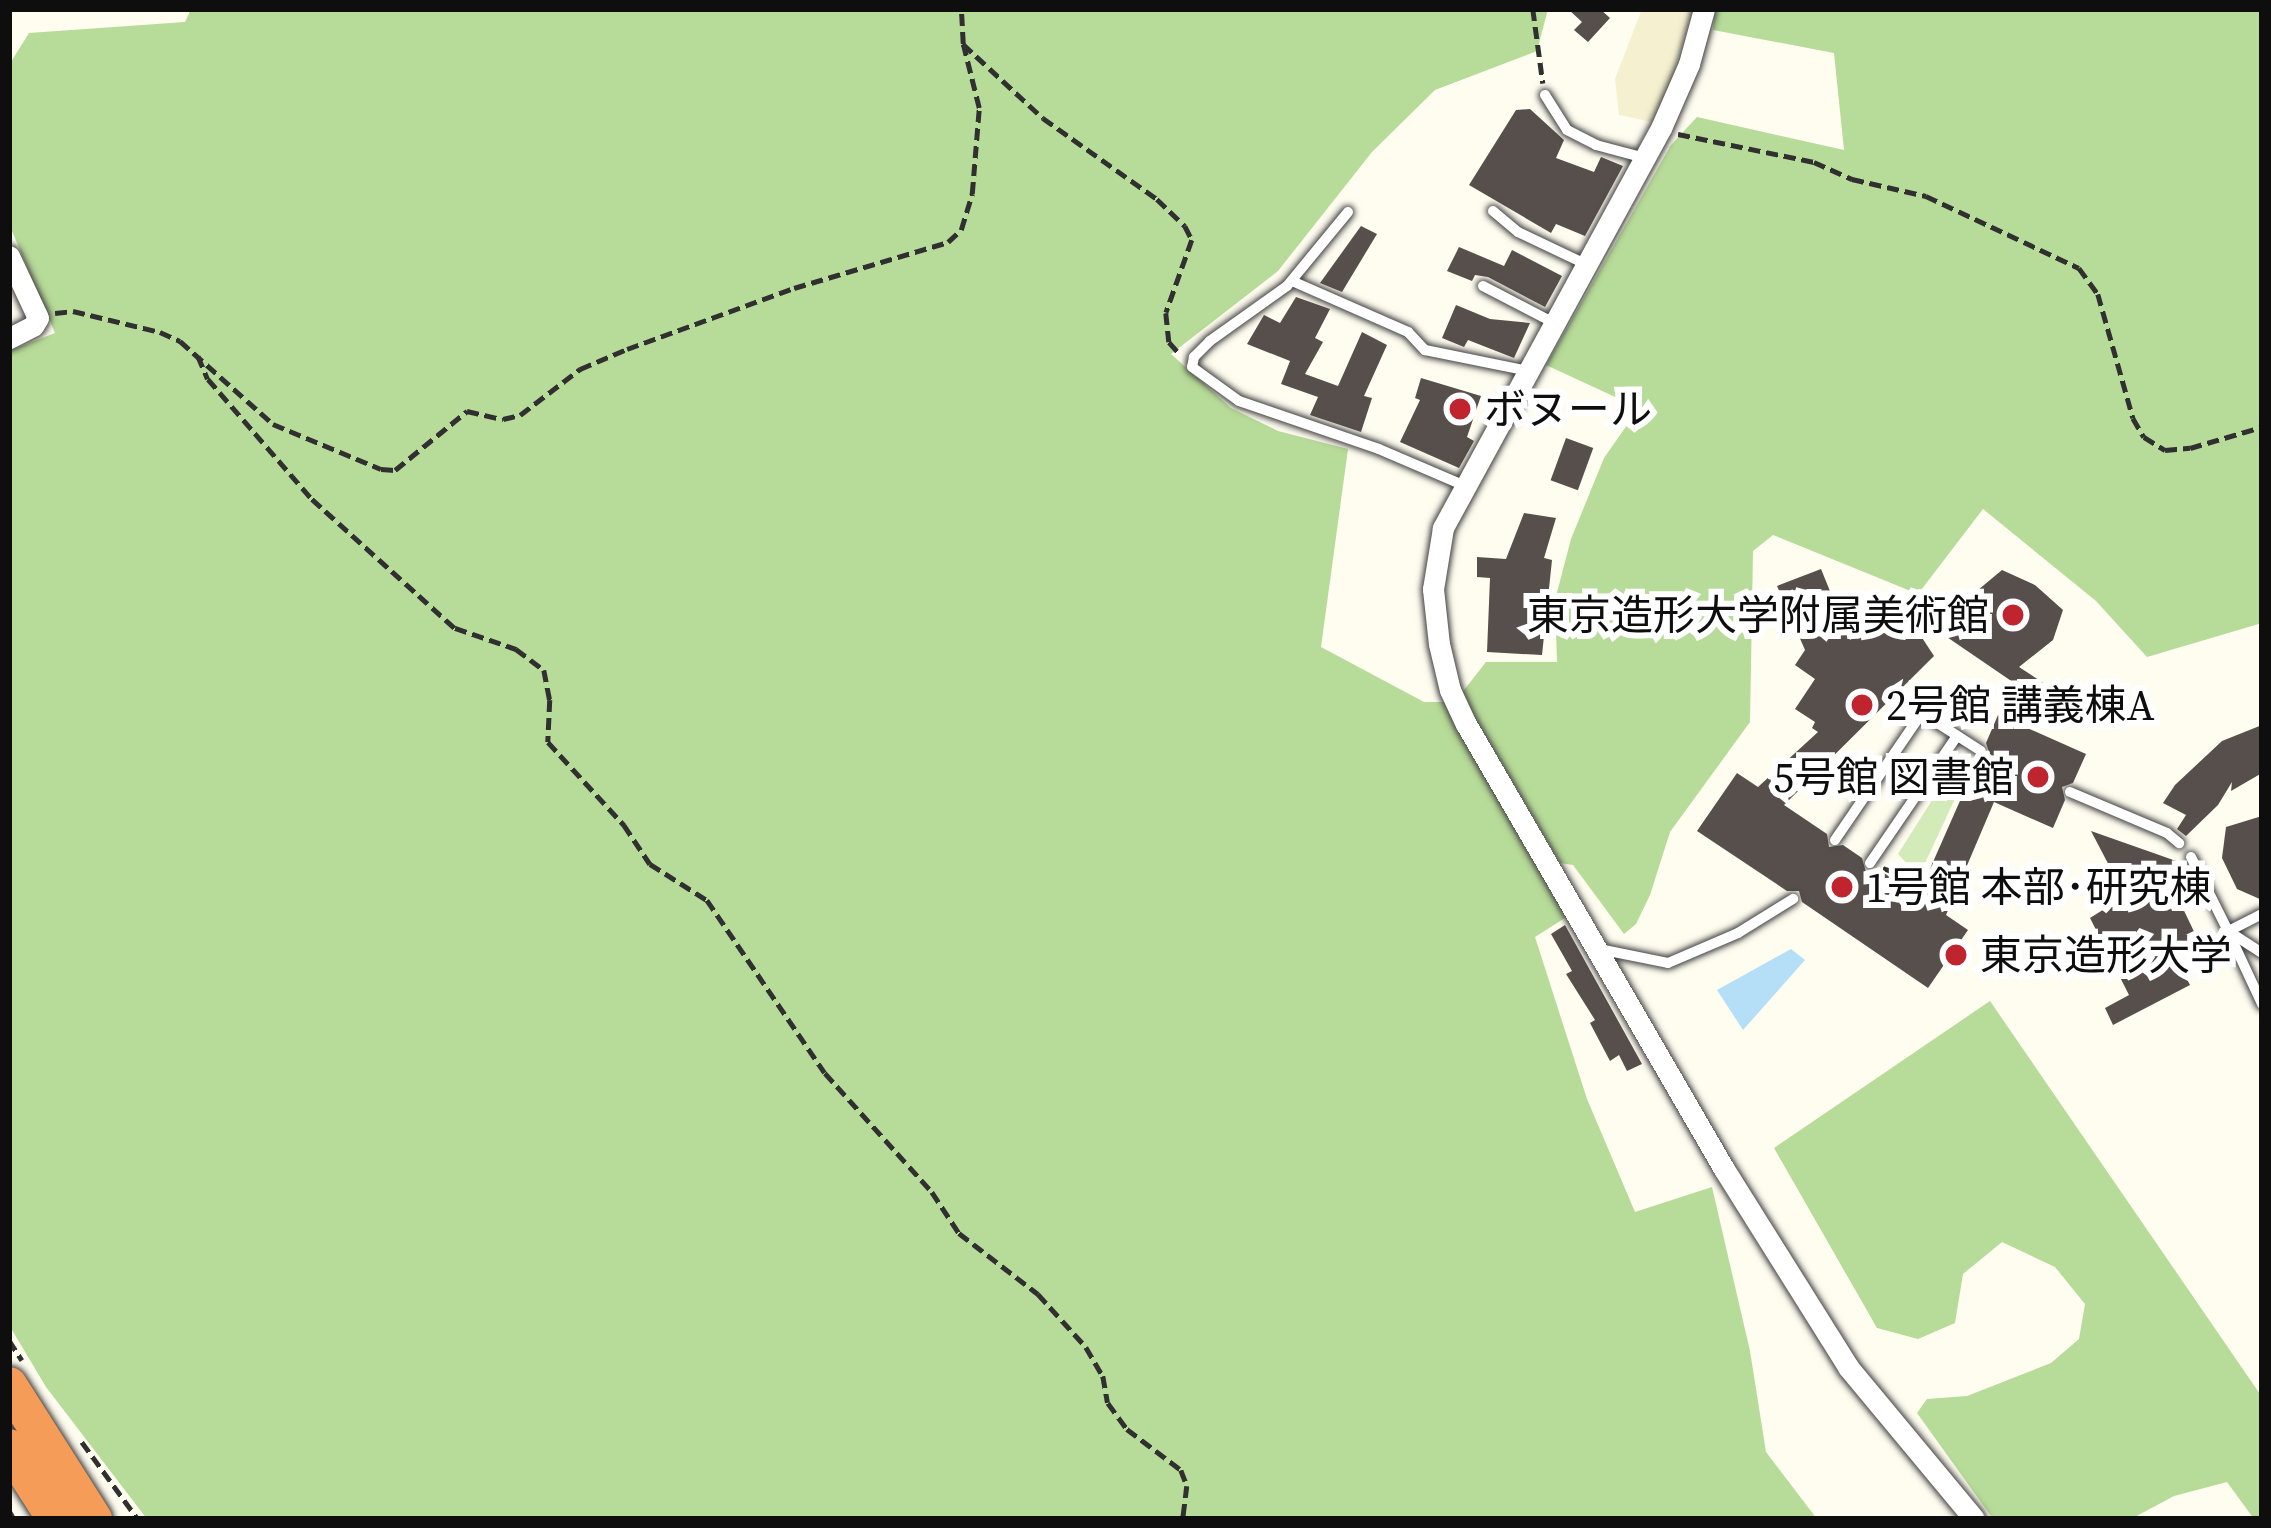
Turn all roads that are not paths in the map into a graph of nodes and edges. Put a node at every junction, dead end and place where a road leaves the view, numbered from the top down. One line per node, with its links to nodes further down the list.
1 (1704, 9): 3 (street)
2 (1545, 95): 3 (lane)
3 (1645, 158): 7 (street)
4 (1493, 211): 7 (lane)
5 (1348, 212): 8 (lane)
6 (9, 256): 11 (street)
7 (1588, 266): 10 (street)
8 (1292, 280): 12 (lane); 13 (lane)
9 (1483, 286): 10 (lane)
10 (1554, 322): 12 (street)
11 (9, 338)
12 (1528, 371): 13 (street)
13 (1463, 485): 24 (street)
14 (1957, 736): 15 (lane); 17 (lane); 20 (lane)
15 (1982, 751)
16 (2069, 792): 18 (lane)
17 (1835, 840)
18 (2179, 843)
19 (2191, 857): 23 (lane)
20 (1876, 866)
21 (1793, 899): 24 (lane)
22 (2262, 914): 23 (lane)
23 (2228, 931): 25 (lane); 26 (lane)
24 (1599, 949): 31 (street)
25 (2262, 953)
26 (2262, 1004)
27 (9, 1385): 30 (highway)
28 (9, 1448): 29 (highway)
29 (55, 1519)
30 (94, 1519)
31 (1974, 1519)

